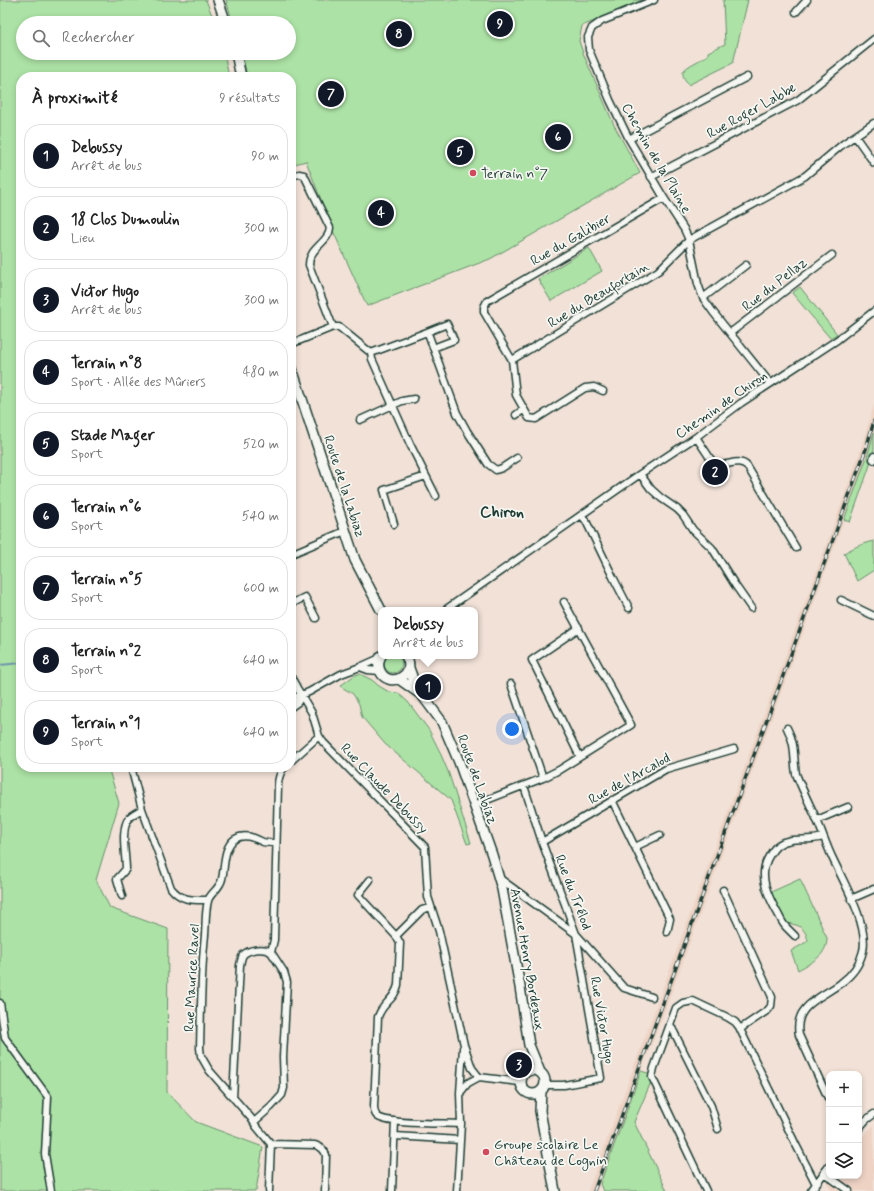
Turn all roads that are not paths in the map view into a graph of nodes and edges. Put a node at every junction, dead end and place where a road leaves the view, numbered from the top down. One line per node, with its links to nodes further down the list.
1 (218, 0): 5 (main road)
2 (654, 0): 12 (street, Chemin de la Plaine)
3 (807, 0): 4 (street)
4 (796, 12)
5 (224, 16)
6 (874, 39): 15 (street, Rue Roger Labbe)
7 (237, 60): 8 (main road)
8 (240, 72)
9 (747, 77): 12 (street)
10 (874, 123): 11 (street, Rue du Beaufortain)
11 (855, 136): 13 (street); 17 (street, Rue du Beaufortain)
12 (629, 139): 15 (street, Chemin de la Plaine)
13 (874, 163)
14 (296, 175): 22 (street)
15 (651, 177): 16 (street, Chemin de la Plaine)
16 (664, 198): 17 (street, Chemin de la Plaine); 28 (street, Rue du Galibier)
17 (689, 240): 20 (street, Chemin de la Plaine); 28 (street, Rue du Beaufortain)
18 (832, 255): 24 (street, Rue du Pellaz)
19 (746, 265): 20 (street)
20 (703, 298): 24 (street, Chemin de la Plaine)
21 (874, 311): 30 (street, Chemin de Chiron)
22 (332, 327): 25 (street); 27 (street)
23 (427, 332): 26 (street); 26 (street); 27 (street)
24 (730, 333): 30 (street, Chemin de la Plaine)
25 (296, 342)
26 (433, 348): 39 (street)
27 (371, 353): 33 (street)
28 (512, 360): 34 (street)
29 (296, 381): 46 (main road, Route de la Labiaz)
30 (770, 383): 37 (street, Chemin de Chiron)
31 (603, 392): 34 (street)
32 (414, 399): 33 (street)
33 (392, 406): 36 (street); 42 (street)
34 (523, 410): 35 (street)
35 (516, 415)
36 (360, 420)
37 (696, 437): 41 (street, Chemin de Chiron); 47 (street)
38 (874, 456): 40 (street)
39 (517, 458)
40 (874, 460)
41 (640, 474): 44 (street, Chemin de Chiron); 55 (street)
42 (426, 476): 43 (street); 45 (street)
43 (436, 496)
44 (582, 516): 53 (street, Chemin de Chiron); 54 (street)
45 (394, 524)
46 (345, 531): 48 (street); 52 (main road, Route de la Labiaz)
47 (796, 548)
48 (296, 552)
49 (841, 600): 56 (street)
50 (296, 602): 57 (street)
51 (564, 602): 58 (street)
52 (379, 607)
53 (449, 607)
54 (629, 608)
55 (751, 608)
56 (874, 616)
57 (316, 618)
58 (579, 628): 76 (street); 76 (street)
59 (378, 658): 62 (street)
60 (379, 659): 64 (main road)
61 (407, 659): 63 (main road, Route de Labiaz)
62 (360, 667): 64 (street); 69 (street)
63 (409, 668): 65 (main road); 68 (main road, Route de Labiaz)
64 (380, 671): 65 (main road, Route de Labiaz)
65 (399, 679): 68 (main road, Route de Labiaz)
66 (511, 684): 79 (street)
67 (296, 686): 69 (street, Rue Claude Debussy)
68 (422, 695): 82 (main road, Route de Labiaz)
69 (301, 696): 70 (street); 71 (street); 73 (street, Rue Claude Debussy)
70 (296, 698)
71 (296, 703)
72 (787, 728): 85 (street)
73 (319, 736): 75 (street); 98 (street, Rue Claude Debussy)
74 (734, 749): 81 (street, Rue de l'Arcalod)
75 (296, 757)
76 (580, 757): 79 (street)
77 (132, 772): 84 (street)
78 (281, 772): 89 (street)
79 (543, 778): 80 (street)
80 (524, 786): 82 (street); 88 (street, Rue du Trélod)
81 (612, 800): 88 (street, Rue de l'Arcalod); 90 (street)
82 (474, 806): 91 (main road, Route de Labiaz)
83 (848, 807): 85 (street)
84 (142, 809): 95 (street); 97 (street)
85 (817, 820): 87 (street)
86 (660, 835): 90 (street)
87 (823, 837): 96 (street); 102 (street)
88 (542, 842): 100 (street, Rue du Trélod)
89 (275, 843): 97 (street); 103 (street)
90 (635, 847): 99 (street)
91 (498, 878): 100 (street); 109 (main road, Avenue Henry Bordeaux)
92 (370, 880): 101 (street)
93 (723, 890): 107 (street)
94 (874, 890): 96 (street)
95 (122, 896)
96 (851, 899): 116 (street)
97 (208, 900): 117 (street, Rue Maurice Ravel)
98 (431, 907): 101 (street); 108 (street, Rue Claude Debussy)
99 (668, 932)
100 (576, 934): 104 (street, Rue du Trélod); 114 (street, Rue Victor Hugo)
101 (396, 936): 119 (street)
102 (796, 936)
103 (271, 952): 117 (street); 120 (street)
104 (652, 997)
105 (0, 1003): 130 (street)
106 (670, 1024): 107 (street); 123 (street); 136 (street)
107 (740, 1030): 129 (street)
108 (464, 1045): 112 (street, Rue Claude Debussy); 115 (street, Rue Claude Debussy)
109 (530, 1045): 110 (main road, Avenue Henry Bordeaux); 111 (main road, Avenue Henry Bordeaux)
110 (527, 1071): 111 (main road); 113 (main road)
111 (540, 1072): 114 (main road)
112 (479, 1077): 113 (street); 115 (street)
113 (520, 1082): 114 (main road)
114 (539, 1090): 135 (main road)
115 (460, 1093): 121 (street, Rue Claude Debussy)
116 (826, 1094)
117 (233, 1098): 120 (street, Rue Maurice Ravel)
118 (874, 1114): 122 (street)
119 (395, 1121): 121 (street); 124 (street)
120 (254, 1122): 126 (street, Rue Maurice Ravel)
121 (460, 1124): 125 (street, Rue Claude Debussy)
122 (862, 1125)
123 (718, 1129)
124 (395, 1136): 125 (street); 133 (street)
125 (460, 1140): 134 (street, Rue Claude Debussy)
126 (271, 1144): 131 (street); 132 (street)
127 (826, 1170): 128 (street)
128 (824, 1173): 129 (street); 138 (street)
129 (816, 1184): 137 (street)
130 (52, 1191)
131 (269, 1191)
132 (325, 1191)
133 (392, 1191)
134 (457, 1191)
135 (555, 1191)
136 (706, 1191)
137 (811, 1191)
138 (849, 1191)

